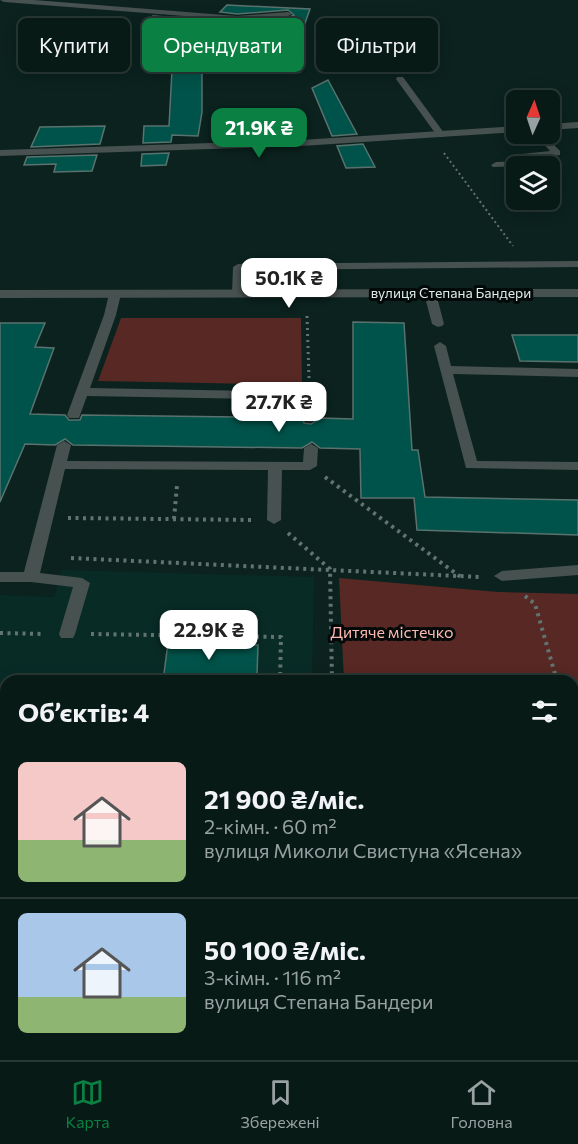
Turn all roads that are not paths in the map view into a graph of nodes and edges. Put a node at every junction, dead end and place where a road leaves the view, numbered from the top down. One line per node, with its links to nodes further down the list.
1 (4, 0): 3 (street)
2 (288, 14): 3 (street)
3 (237, 18)
4 (400, 79): 8 (lane)
5 (578, 125): 6 (street)
6 (560, 126)
7 (506, 130): 8 (street)
8 (435, 135): 10 (street)
9 (548, 144): 11 (lane)
10 (0, 153)
11 (496, 165)
12 (578, 264): 13 (lane)
13 (238, 293): 14 (street, вулиця Степана Бандери); 17 (street, вулиця Степана Бандери)
14 (430, 293): 15 (street, вулиця Степана Бандери); 18 (lane)
15 (578, 293)
16 (0, 294): 17 (street, вулиця Степана Бандери)
17 (115, 294): 22 (lane)
18 (438, 324)
19 (440, 346): 20 (lane)
20 (447, 370): 21 (lane); 28 (lane)
21 (578, 373)
22 (83, 392): 23 (lane); 24 (lane)
23 (74, 415)
24 (311, 418)
25 (64, 445): 27 (lane)
26 (311, 448): 29 (lane)
27 (59, 465): 29 (lane); 34 (lane)
28 (578, 466)
29 (275, 467): 30 (lane)
30 (274, 520)
31 (578, 570): 32 (lane)
32 (502, 576)
33 (0, 577): 34 (lane)
34 (31, 577): 35 (lane)
35 (68, 634)

